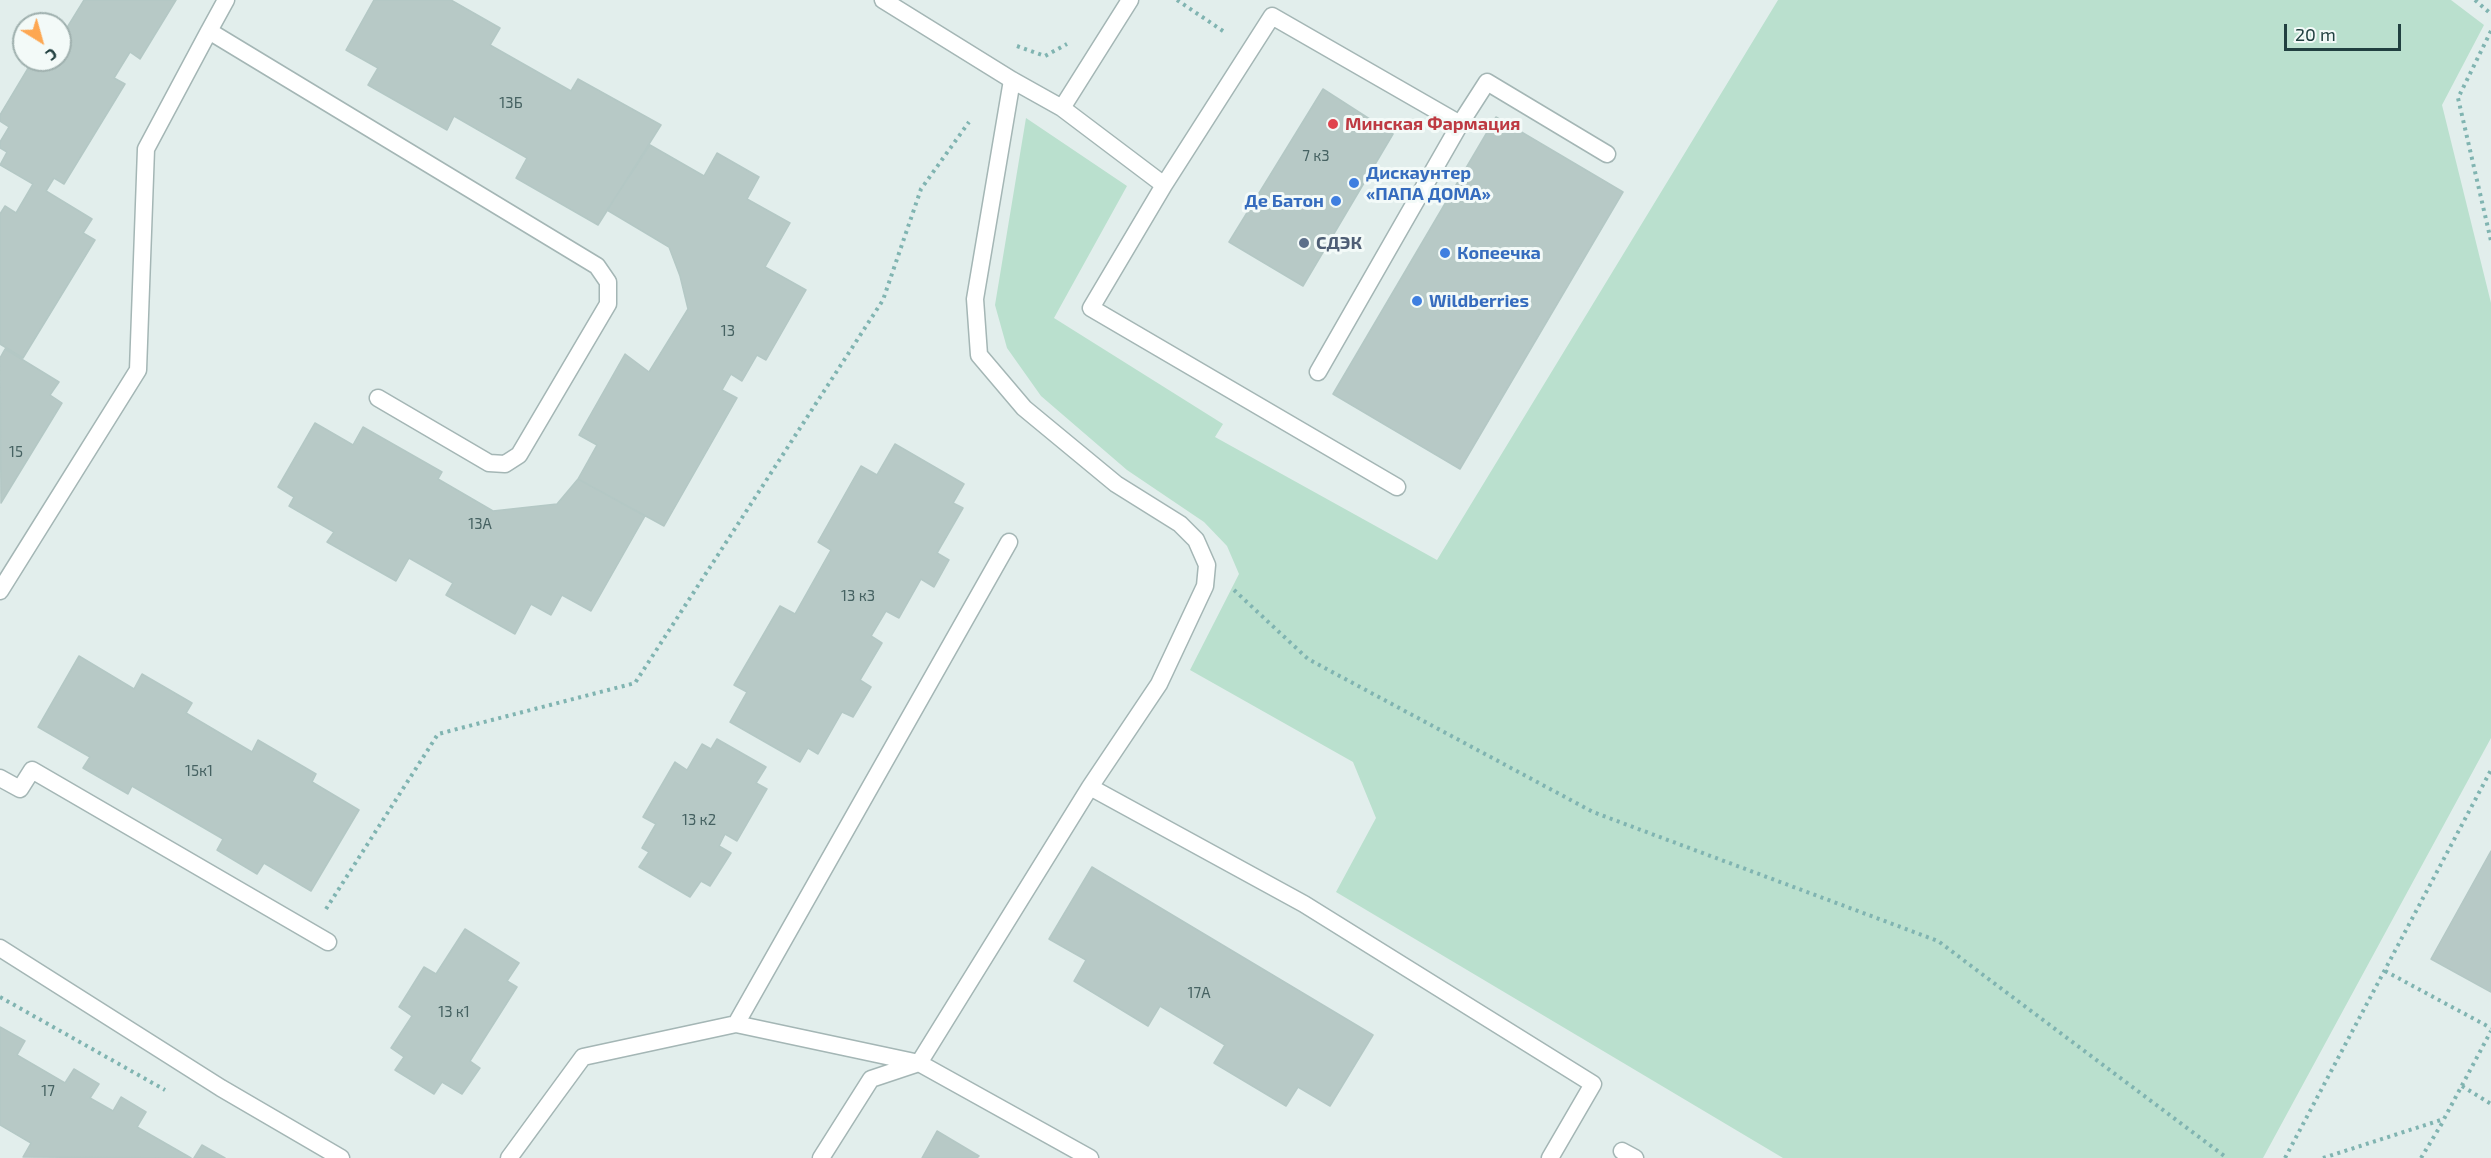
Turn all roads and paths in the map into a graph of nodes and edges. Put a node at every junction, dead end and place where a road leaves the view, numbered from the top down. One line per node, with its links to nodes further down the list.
1 (226, 0): 6 (lane)
2 (883, 0): 10 (lane)
3 (1130, 0): 11 (lane)
4 (2475, 0): 5 (path)
5 (2491, 14)
6 (209, 31): 18 (lane); 22 (lane)
7 (2491, 31): 16 (path)
8 (1009, 42): 9 (path)
9 (1071, 42)
10 (1012, 80): 11 (lane); 21 (lane)
11 (1062, 108): 15 (lane)
12 (969, 122): 26 (path)
13 (1460, 124): 14 (lane); 15 (lane); 17 (lane)
14 (1607, 154)
15 (1164, 185): 19 (lane)
16 (2491, 241)
17 (1318, 372)
18 (378, 398)
19 (1397, 487)
20 (1009, 542): 31 (lane)
21 (1207, 564): 25 (lane); 45 (path)
22 (0, 591)
23 (2491, 770): 29 (path)
24 (0, 778): 27 (lane)
25 (1090, 787): 33 (lane); 44 (lane)
26 (321, 917)
27 (328, 942)
28 (0, 948): 40 (lane)
29 (2385, 971): 32 (path); 46 (path)
30 (0, 997): 35 (path)
31 (736, 1024): 33 (lane); 41 (lane)
32 (2491, 1030): 34 (path)
33 (919, 1063): 42 (lane); 43 (lane)
34 (2462, 1086): 37 (path); 39 (path)
35 (173, 1095)
36 (2491, 1097): 37 (path)
37 (2484, 1100): 38 (path)
38 (2491, 1104)
39 (2444, 1119): 47 (path); 48 (path)
40 (341, 1158)
41 (509, 1158)
42 (821, 1158)
43 (1090, 1158)
44 (1550, 1158)
45 (2227, 1158)
46 (2285, 1158)
47 (2323, 1158)
48 (2421, 1158)

